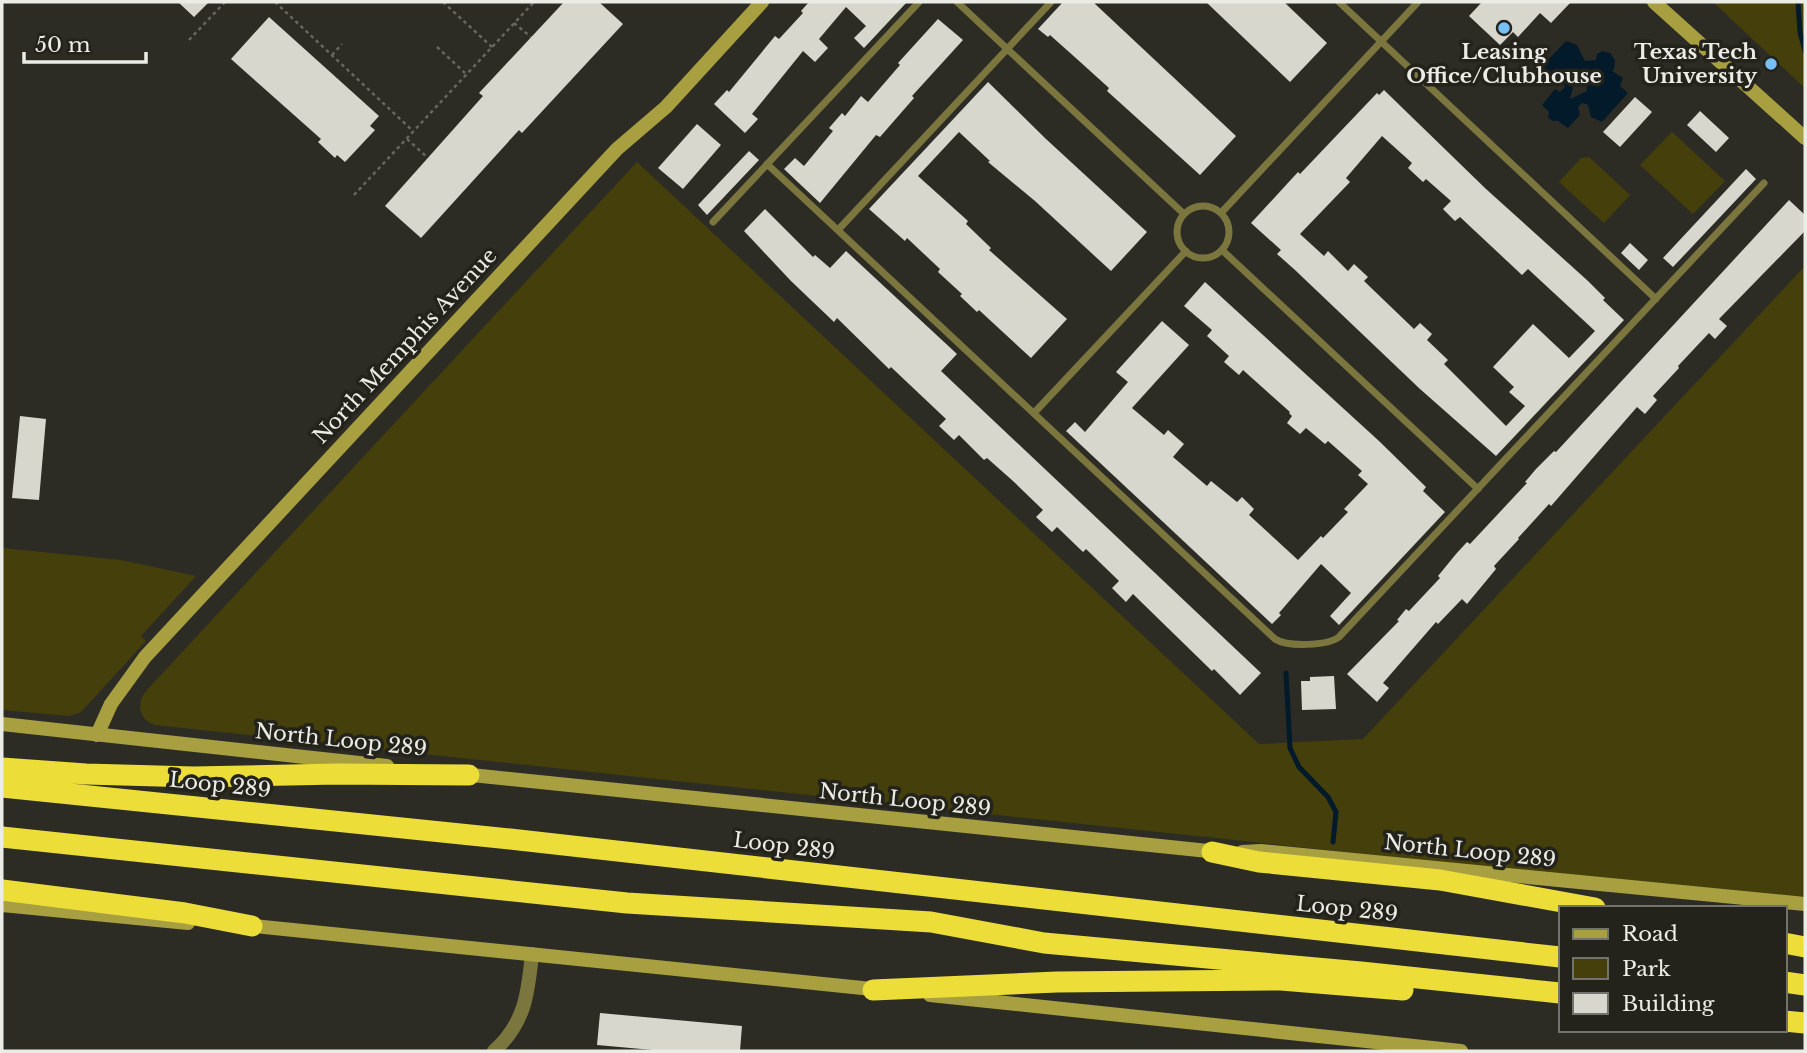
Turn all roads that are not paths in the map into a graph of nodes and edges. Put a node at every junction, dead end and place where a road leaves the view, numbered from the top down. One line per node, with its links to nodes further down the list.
1 (762, 2): 24 (main road, North Memphis Avenue)
2 (919, 2): 12 (lane)
3 (957, 2): 10 (lane)
4 (1051, 2): 10 (lane)
5 (1339, 2): 9 (lane)
6 (1418, 2): 8 (lane)
7 (1654, 2): 11 (main road)
8 (1411, 6): 9 (lane)
9 (1381, 41): 14 (lane); 20 (lane)
10 (1007, 48): 15 (lane); 17 (lane)
11 (1805, 138)
12 (767, 164): 16 (lane); 17 (lane)
13 (1764, 183): 20 (lane)
14 (1222, 213): 15 (lane); 18 (lane)
15 (1184, 214): 19 (lane)
16 (713, 222)
17 (838, 230): 21 (lane)
18 (1222, 250): 19 (lane); 22 (lane)
19 (1186, 251): 21 (lane)
20 (1656, 299): 22 (lane)
21 (1034, 414): 22 (lane)
22 (1478, 489)
23 (2, 724): 24 (main road, North Loop 289)
24 (97, 735): 26 (main road, North Loop 289)
25 (2, 768): 26 (highway)
26 (469, 775): 29 (main road, North Loop 289)
27 (2, 787): 38 (highway, Loop 289)
28 (2, 837): 42 (highway)
29 (1212, 852): 31 (main road, North Loop 289); 33 (highway)
30 (2, 890): 34 (highway)
31 (1805, 904)
32 (2, 905): 34 (main road)
33 (1584, 906)
34 (251, 926): 37 (main road)
35 (1786, 943): 36 (highway)
36 (1805, 947)
37 (532, 954): 41 (main road); 46 (street)
38 (1559, 957)
39 (1786, 982): 40 (highway)
40 (1805, 985)
41 (873, 990): 43 (highway); 47 (main road)
42 (1559, 993)
43 (1559, 1007)
44 (1786, 1021): 45 (highway)
45 (1805, 1023)
46 (494, 1051)
47 (1461, 1051)

